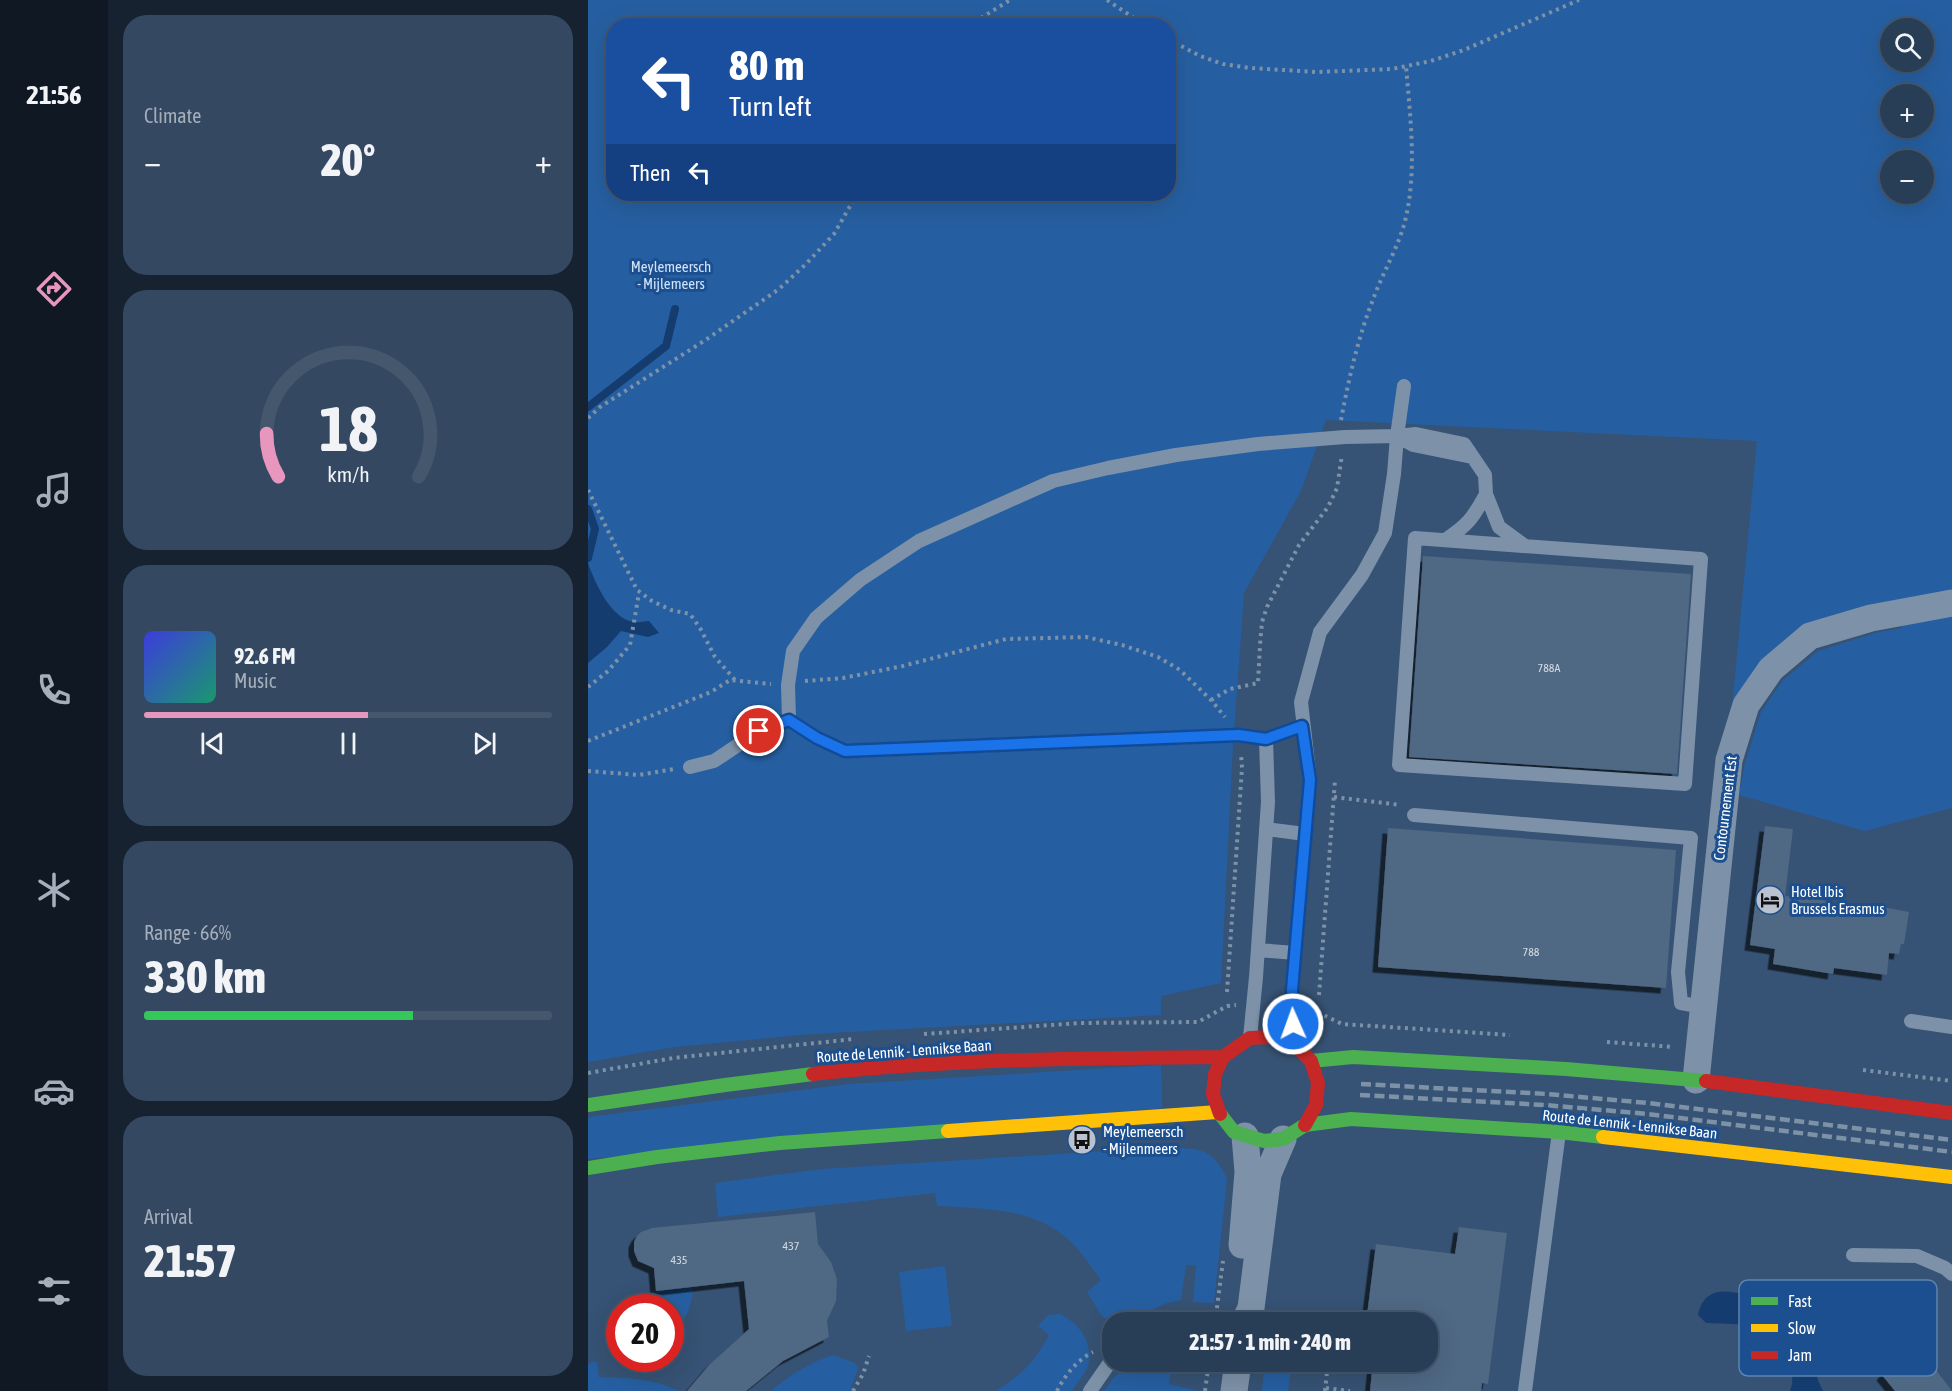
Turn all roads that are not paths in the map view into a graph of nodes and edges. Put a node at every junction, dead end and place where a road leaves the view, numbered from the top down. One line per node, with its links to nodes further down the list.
1 (1404, 386): 2 (lane)
2 (1397, 436): 3 (lane); 7 (lane); 8 (lane)
3 (1486, 494): 4 (lane); 5 (lane)
4 (1445, 540): 5 (lane); 5 (lane)
5 (1525, 546)
6 (1952, 603): 16 (street, Contournement Est)
7 (789, 720): 9 (lane); 10 (lane)
8 (1302, 726): 9 (lane); 13 (lane)
9 (1266, 739): 12 (lane)
10 (690, 767)
11 (1414, 815): 16 (lane)
12 (1266, 829): 13 (lane); 14 (lane)
13 (1305, 834): 15 (lane)
14 (1258, 950): 15 (lane); 19 (lane)
15 (1295, 953): 20 (lane)
16 (1703, 1006): 23 (street, Contournement Est)
17 (1911, 1021): 18 (lane)
18 (1952, 1028)
19 (1250, 1038): 20 (main road); 21 (main road)
20 (1294, 1044): 22 (main road)
21 (1223, 1057): 24 (main road, Route de Lennik - Lennikse Baan); 25 (main road)
22 (1311, 1062): 23 (main road); 27 (main road)
23 (1695, 1080): 26 (main road)
24 (588, 1105)
25 (1218, 1112): 29 (main road); 30 (main road)
26 (1952, 1113)
27 (1294, 1132): 28 (main road, Route de Lennik - Lennikse Baan); 29 (main road, Route de Lennik - Lennikse Baan); 35 (street)
28 (1559, 1132): 31 (main road, Route de Lennik - Lennikse Baan); 40 (lane)
29 (1245, 1136): 34 (street)
30 (588, 1168)
31 (1952, 1177)
32 (1853, 1255): 33 (lane)
33 (1952, 1274)
34 (1239, 1312)
35 (1249, 1312)
36 (1103, 1372): 38 (lane)
37 (1237, 1372): 39 (street)
38 (1090, 1391)
39 (1234, 1391)
40 (1525, 1391)

